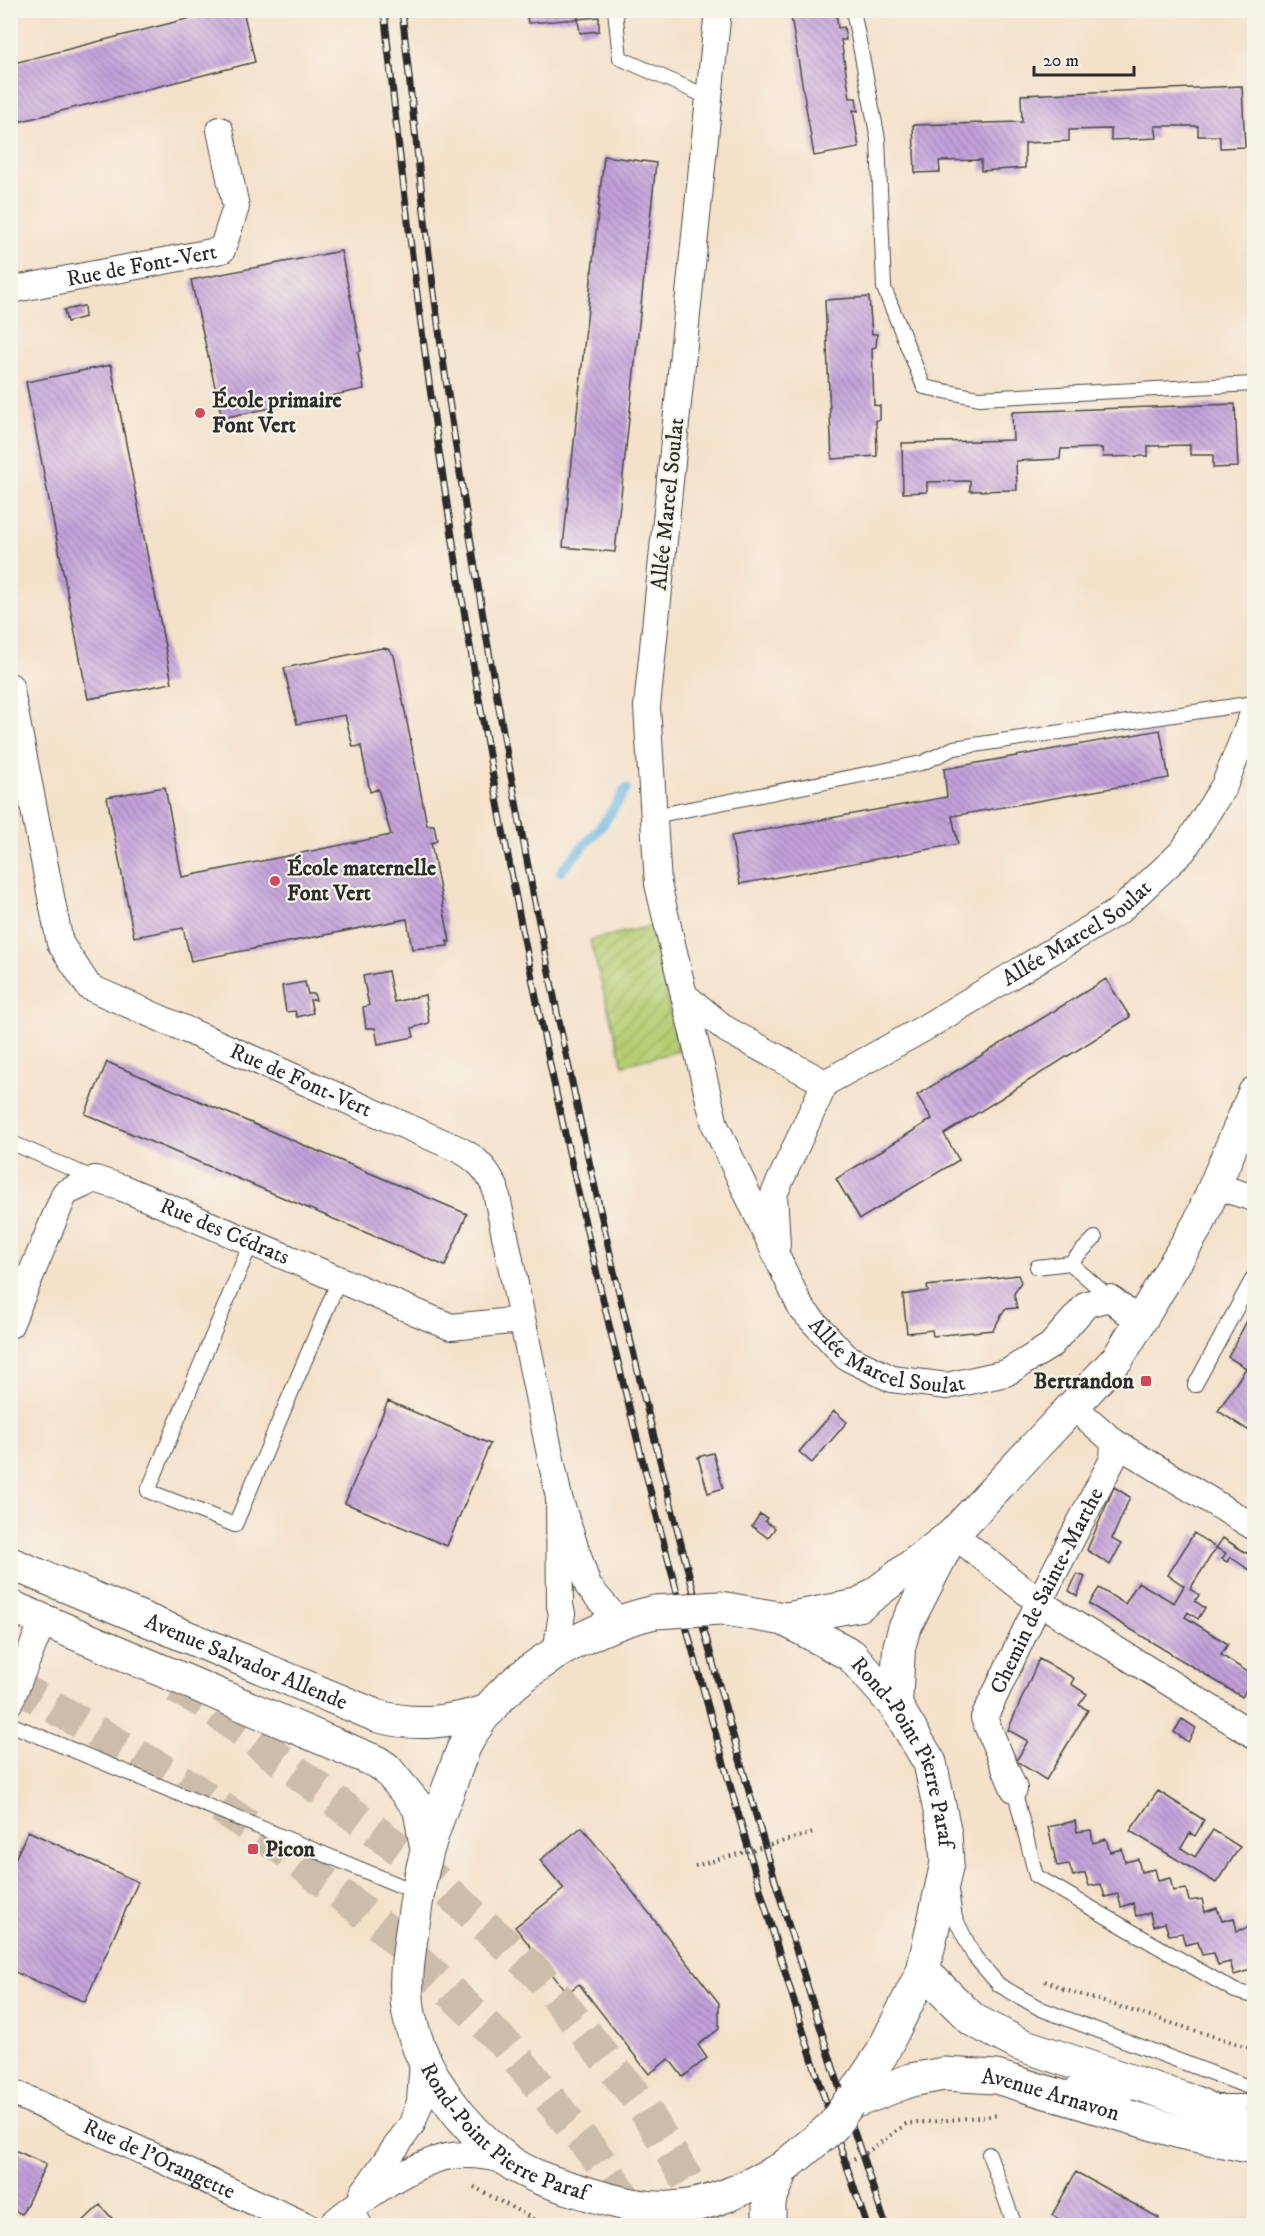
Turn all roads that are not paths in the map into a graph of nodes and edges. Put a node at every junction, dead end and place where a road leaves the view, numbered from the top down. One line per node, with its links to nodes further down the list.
1 (615, 10): 4 (lane)
2 (718, 10): 4 (street, Allée Marcel Soulat)
3 (853, 10): 7 (lane)
4 (710, 98): 11 (street, Allée Marcel Soulat)
5 (220, 130): 6 (street, Rue de Font-Vert)
6 (10, 290)
7 (1254, 384)
8 (10, 686): 27 (street, Rue de Font-Vert)
9 (1254, 703): 11 (lane)
10 (1254, 712): 13 (street, Allée Marcel Soulat)
11 (654, 816): 12 (street, Allée Marcel Soulat)
12 (684, 995): 13 (street); 21 (street, Allée Marcel Soulat)
13 (825, 1083): 21 (street, Allée Marcel Soulat)
14 (1254, 1093): 17 (street)
15 (10, 1142): 16 (lane)
16 (95, 1179): 20 (street, Rue des Cédrats); 29 (street)
17 (1215, 1186): 18 (street); 28 (street)
18 (1254, 1198)
19 (1095, 1238): 22 (lane)
20 (251, 1243): 25 (street, Rue des Cédrats); 25 (lane)
21 (778, 1260): 26 (street, Allée Marcel Soulat)
22 (1070, 1263): 23 (lane); 26 (lane)
23 (1037, 1267)
24 (1254, 1275): 30 (lane)
25 (339, 1280): 27 (street, Rue des Cédrats)
26 (1110, 1298): 28 (street)
27 (522, 1320): 33 (street, Rue de Font-Vert)
28 (1141, 1323): 31 (street)
29 (10, 1325)
30 (1195, 1385)
31 (1074, 1407): 32 (street); 35 (street)
32 (1114, 1442): 34 (street); 37 (street, Chemin de Sainte-Marthe)
33 (559, 1498): 41 (street, Rue de Font-Vert); 42 (street, Rue de Font-Vert)
34 (1254, 1527)
35 (953, 1534): 37 (street); 39 (street); 44 (street)
36 (10, 1563): 45 (street, Avenue Salvador Allende)
37 (1039, 1602): 47 (street); 48 (street, Chemin de Sainte-Marthe)
38 (10, 1606): 40 (street, Avenue Salvador Allende)
39 (784, 1619): 41 (main road, Rond-Point Pierre Paraf, bridge); 44 (main road, Rond-Point Pierre Paraf)
40 (43, 1621): 43 (street); 49 (street, Avenue Salvador Allende)
41 (618, 1621): 42 (main road, Rond-Point Pierre Paraf)
42 (556, 1653): 45 (main road, Rond-Point Pierre Paraf)
43 (10, 1702)
44 (896, 1706): 50 (main road, Rond-Point Pierre Paraf)
45 (490, 1710): 49 (main road, Rond-Point Pierre Paraf)
46 (10, 1724): 51 (lane)
47 (1254, 1735)
48 (1014, 1789): 53 (lane)
49 (426, 1847): 51 (main road, Rond-Point Pierre Paraf)
50 (947, 1863): 52 (main road, Rond-Point Pierre Paraf); 56 (lane)
51 (418, 1893): 54 (main road, Rond-Point Pierre Paraf)
52 (923, 1971): 59 (main road, Avenue Arnavon); 60 (main road, Rond-Point Pierre Paraf)
53 (1254, 1996)
54 (423, 2060): 64 (main road, Rond-Point Pierre Paraf); 66 (street)
55 (996, 2076): 59 (lane); 60 (main road, Avenue Arnavon); 62 (main road, Avenue Arnavon)
56 (1254, 2089)
57 (10, 2091): 68 (street, Rue de l'Orangette)
58 (1254, 2102): 59 (lane)
59 (1196, 2103): 61 (main road, Avenue Arnavon)
60 (848, 2104): 65 (main road, Rond-Point Pierre Paraf, bridge)
61 (1254, 2132)
62 (1254, 2147)
63 (989, 2154): 71 (lane)
64 (508, 2161): 66 (street); 67 (main road, Rond-Point Pierre Paraf)
65 (783, 2168): 67 (main road, Rond-Point Pierre Paraf); 70 (main road)
66 (360, 2215): 69 (street)
67 (684, 2217)
68 (307, 2226)
69 (330, 2226)
70 (769, 2226)
71 (1015, 2226)

